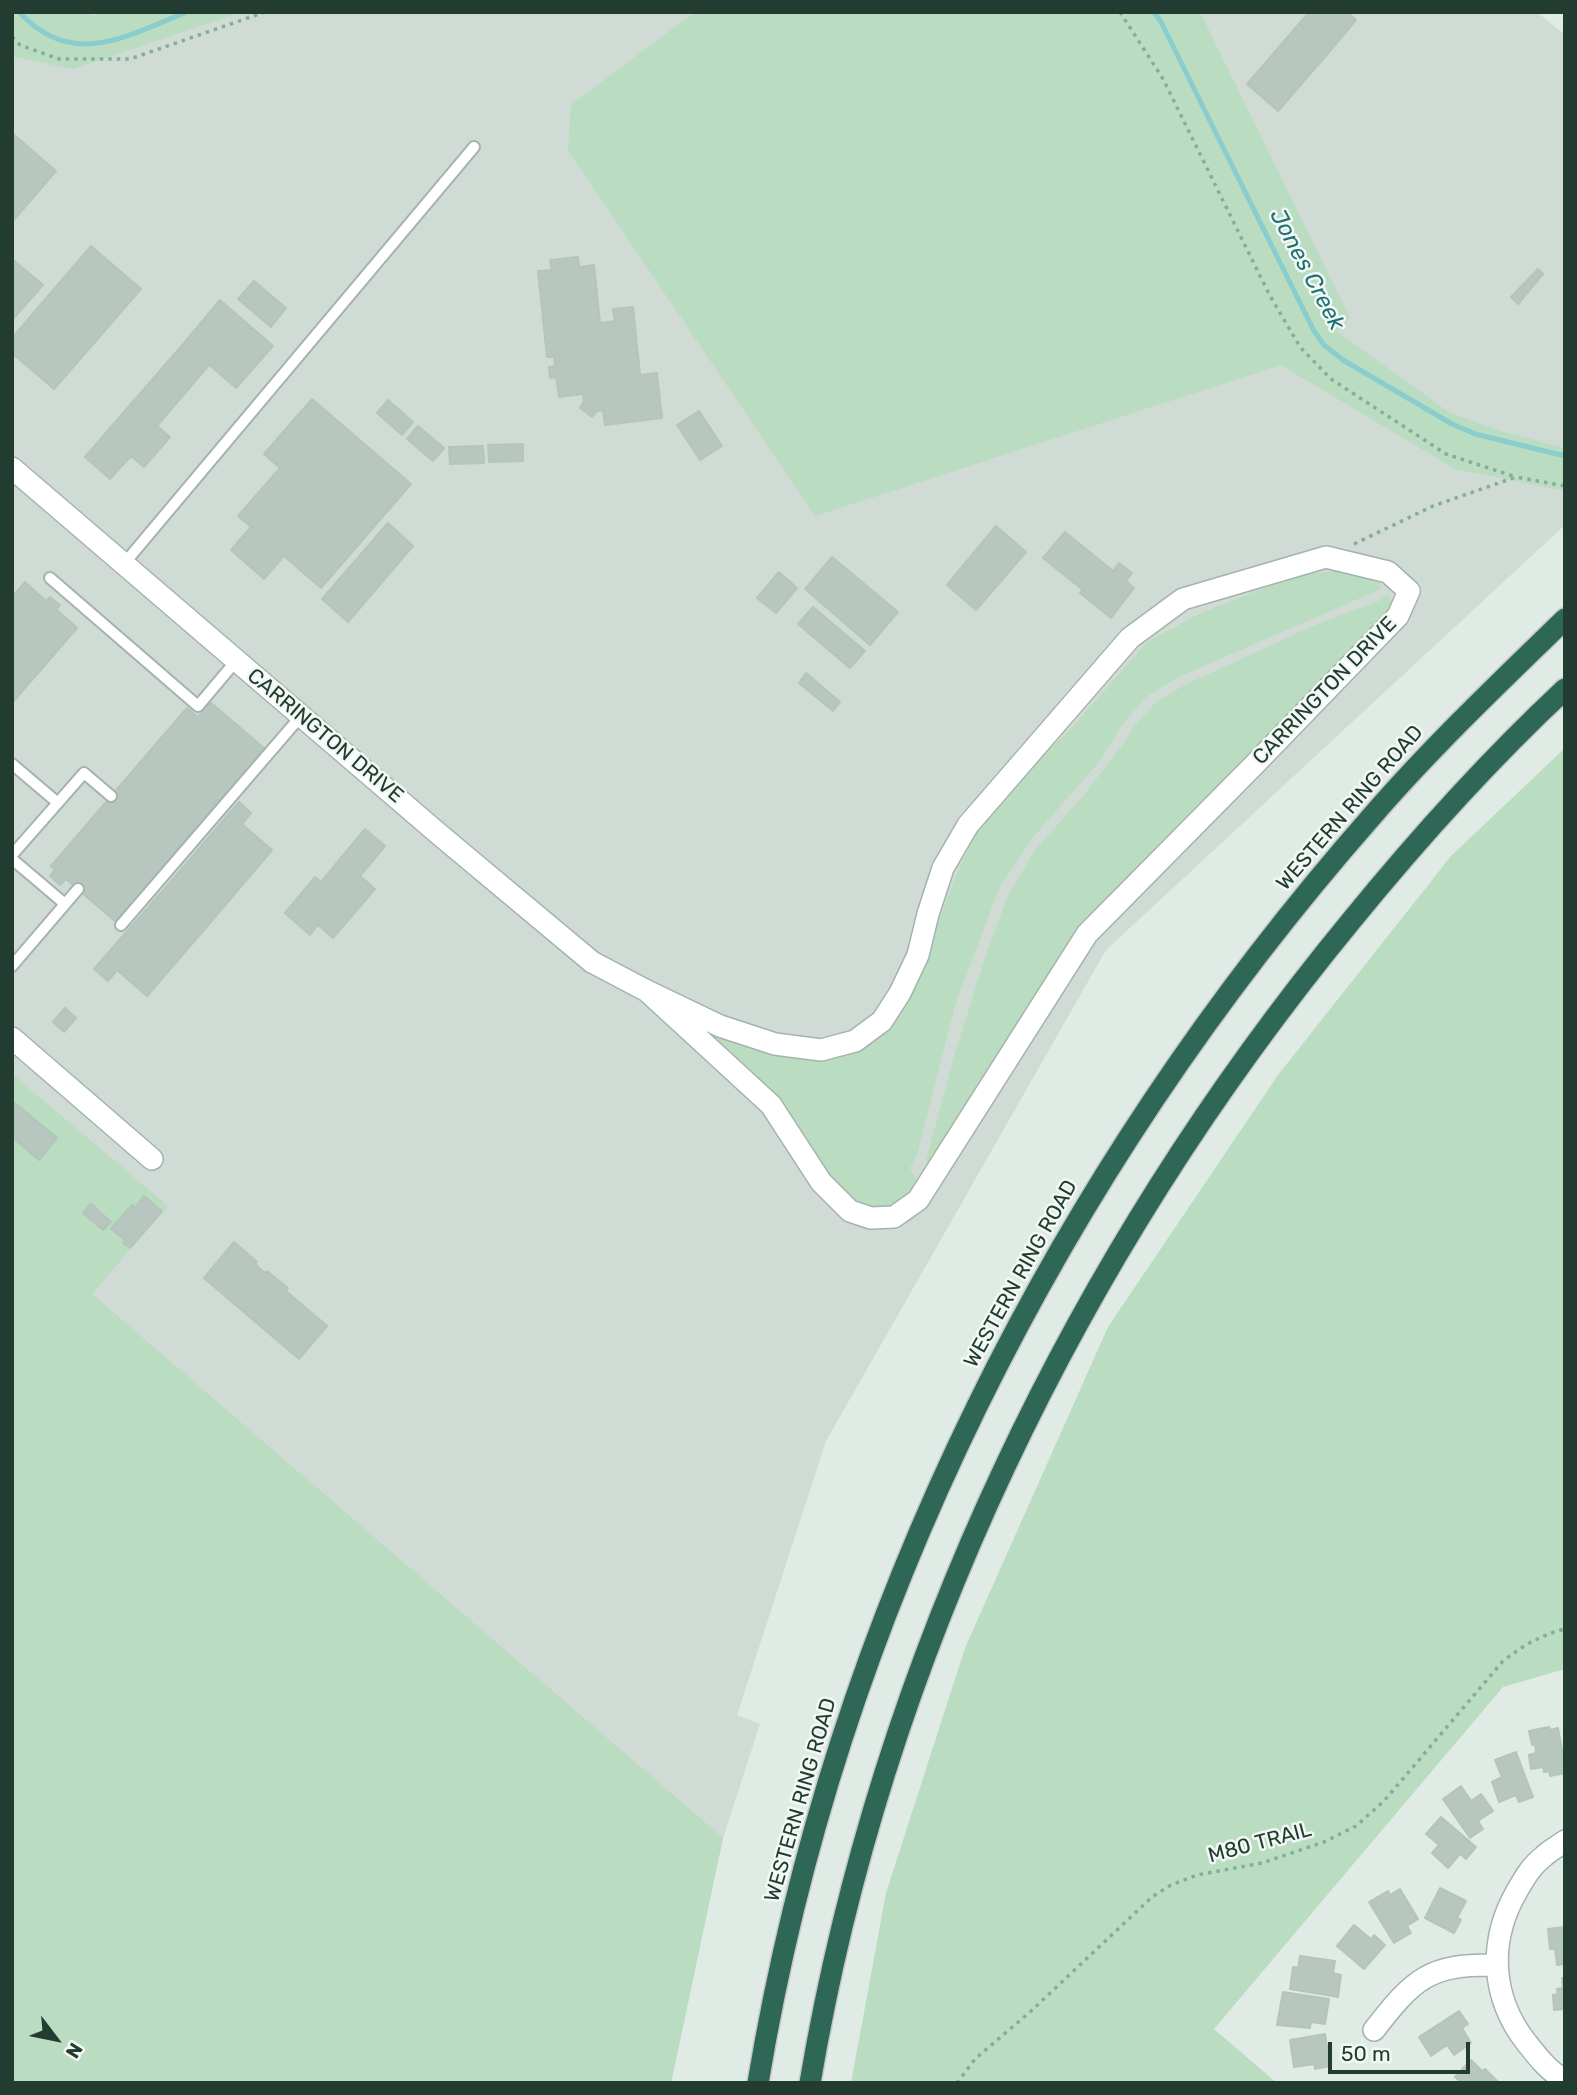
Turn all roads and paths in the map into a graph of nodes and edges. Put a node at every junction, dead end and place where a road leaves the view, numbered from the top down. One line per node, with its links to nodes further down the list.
1 (265, 12): 3 (path)
2 (1120, 12): 6 (path)
3 (12, 37)
4 (474, 146): 9 (lane)
5 (12, 468): 9 (street, CARRINGTON DRIVE)
6 (1516, 477): 7 (path); 8 (path)
7 (1565, 486)
8 (1326, 557): 23 (street, CARRINGTON DRIVE); 23 (street, CARRINGTON DRIVE)
9 (123, 565): 12 (street, CARRINGTON DRIVE)
10 (50, 578): 12 (lane)
11 (1565, 620): 31 (highway, WESTERN RING ROAD)
12 (236, 661): 14 (street, CARRINGTON DRIVE)
13 (1565, 689): 32 (highway)
14 (301, 716): 21 (lane); 23 (street, CARRINGTON DRIVE)
15 (12, 764): 17 (lane)
16 (111, 796): 17 (lane)
17 (58, 803): 18 (lane)
18 (12, 857): 20 (lane)
19 (78, 889): 20 (lane)
20 (65, 904): 22 (lane)
21 (121, 925)
22 (12, 966)
23 (646, 991)
24 (12, 1038): 25 (street)
25 (152, 1159)
26 (1565, 1629): 33 (path, M80 TRAIL)
27 (1565, 1842): 28 (street)
28 (1496, 1965): 29 (street); 30 (street)
29 (1374, 2030)
30 (1565, 2080)
31 (758, 2083)
32 (810, 2083)
33 (957, 2083)

